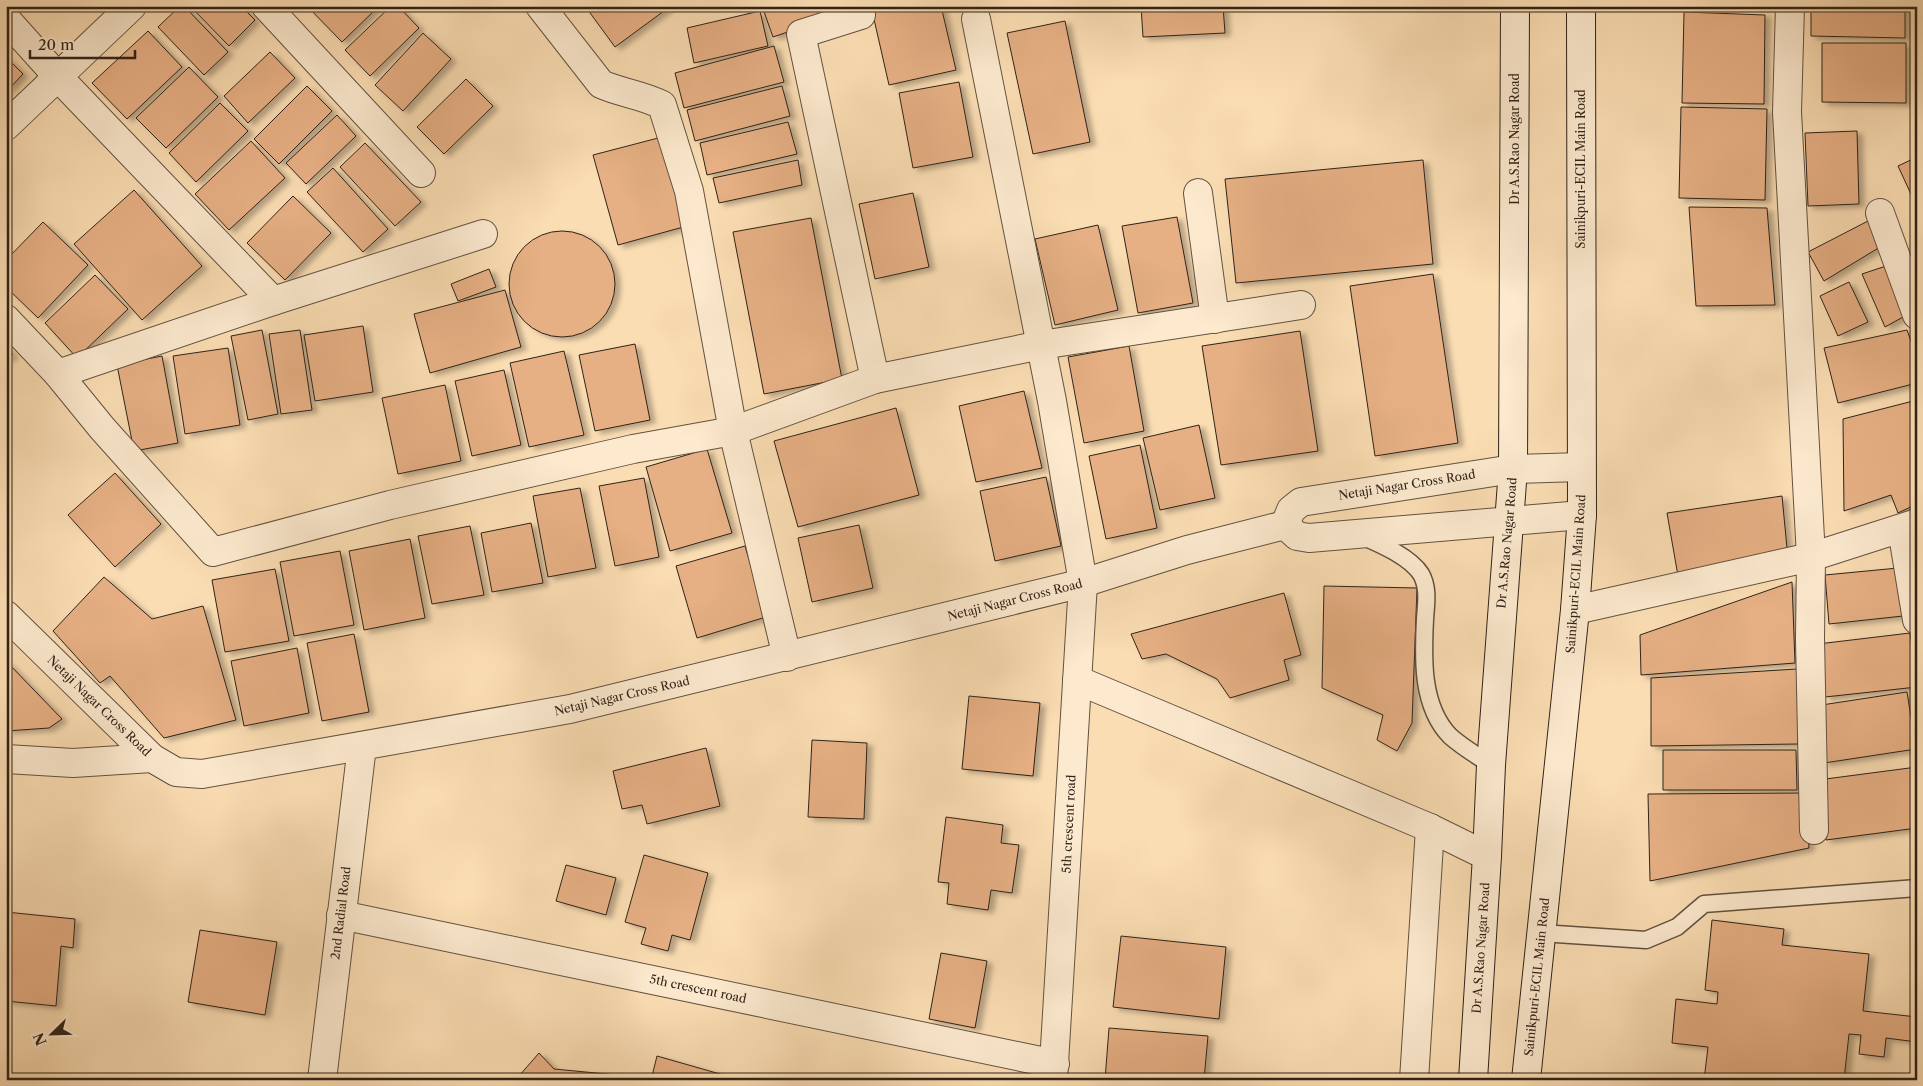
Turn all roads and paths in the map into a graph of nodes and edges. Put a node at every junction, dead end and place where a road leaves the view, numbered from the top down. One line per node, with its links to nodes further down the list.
1 (132, 6): 10 (street)
2 (266, 6): 12 (street)
3 (540, 6): 24 (street)
4 (858, 6): 23 (street)
5 (1515, 6): 26 (street, Dr A.S.Rao Nagar Road)
6 (1582, 6): 25 (street, Sainikpuri-ECIL Main Road)
7 (1790, 6): 32 (street)
8 (6, 18): 10 (street)
9 (976, 18): 21 (street, 5th crescent road)
10 (59, 78): 11 (street); 16 (street)
11 (6, 126)
12 (421, 173)
13 (1198, 193): 20 (street)
14 (1880, 213): 18 (street)
15 (483, 234): 16 (street)
16 (273, 301): 22 (street)
17 (1301, 305): 20 (street)
18 (1917, 315)
19 (6, 319): 22 (street)
20 (1215, 319): 21 (street)
21 (1041, 344): 23 (street); 33 (street, 5th crescent road)
22 (58, 374): 24 (street)
23 (875, 379): 24 (street)
24 (733, 431): 37 (street)
25 (1581, 467): 26 (street, Netaji Nagar Cross Road); 27 (street, Sainikpuri-ECIL Main Road)
26 (1512, 468): 28 (street, Dr A.S.Rao Nagar Road); 29 (street, Netaji Nagar Cross Road)
27 (1582, 515): 28 (street); 34 (street, Sainikpuri-ECIL Main Road)
28 (1507, 521): 31 (street); 42 (street, Dr A.S.Rao Nagar Road)
29 (1285, 525): 31 (street); 33 (street, Netaji Nagar Cross Road)
30 (1909, 526): 32 (street); 36 (street)
31 (1360, 535): 42 (lane)
32 (1811, 557): 34 (street); 44 (street)
33 (1083, 584): 37 (street, Netaji Nagar Cross Road); 38 (street, 5th crescent road)
34 (1575, 610): 48 (street, Sainikpuri-ECIL Main Road)
35 (6, 614): 40 (street, Netaji Nagar Cross Road)
36 (1917, 620)
37 (787, 657): 39 (street, Netaji Nagar Cross Road)
38 (1077, 680): 43 (street); 49 (street, 5th crescent road)
39 (362, 746): 40 (street, Netaji Nagar Cross Road); 47 (street, 2nd Radial Road)
40 (152, 758): 41 (street)
41 (6, 759)
42 (1491, 765): 45 (street, Dr A.S.Rao Nagar Road)
43 (1430, 828): 45 (street); 51 (street)
44 (1814, 830)
45 (1487, 856): 52 (street, Dr A.S.Rao Nagar Road)
46 (1917, 888): 48 (lane)
47 (341, 915): 49 (street, 5th crescent road); 50 (street, 2nd Radial Road)
48 (1541, 933): 53 (street, Sainikpuri-ECIL Main Road)
49 (1054, 1072)
50 (322, 1080)
51 (1414, 1080)
52 (1473, 1080)
53 (1526, 1080)

